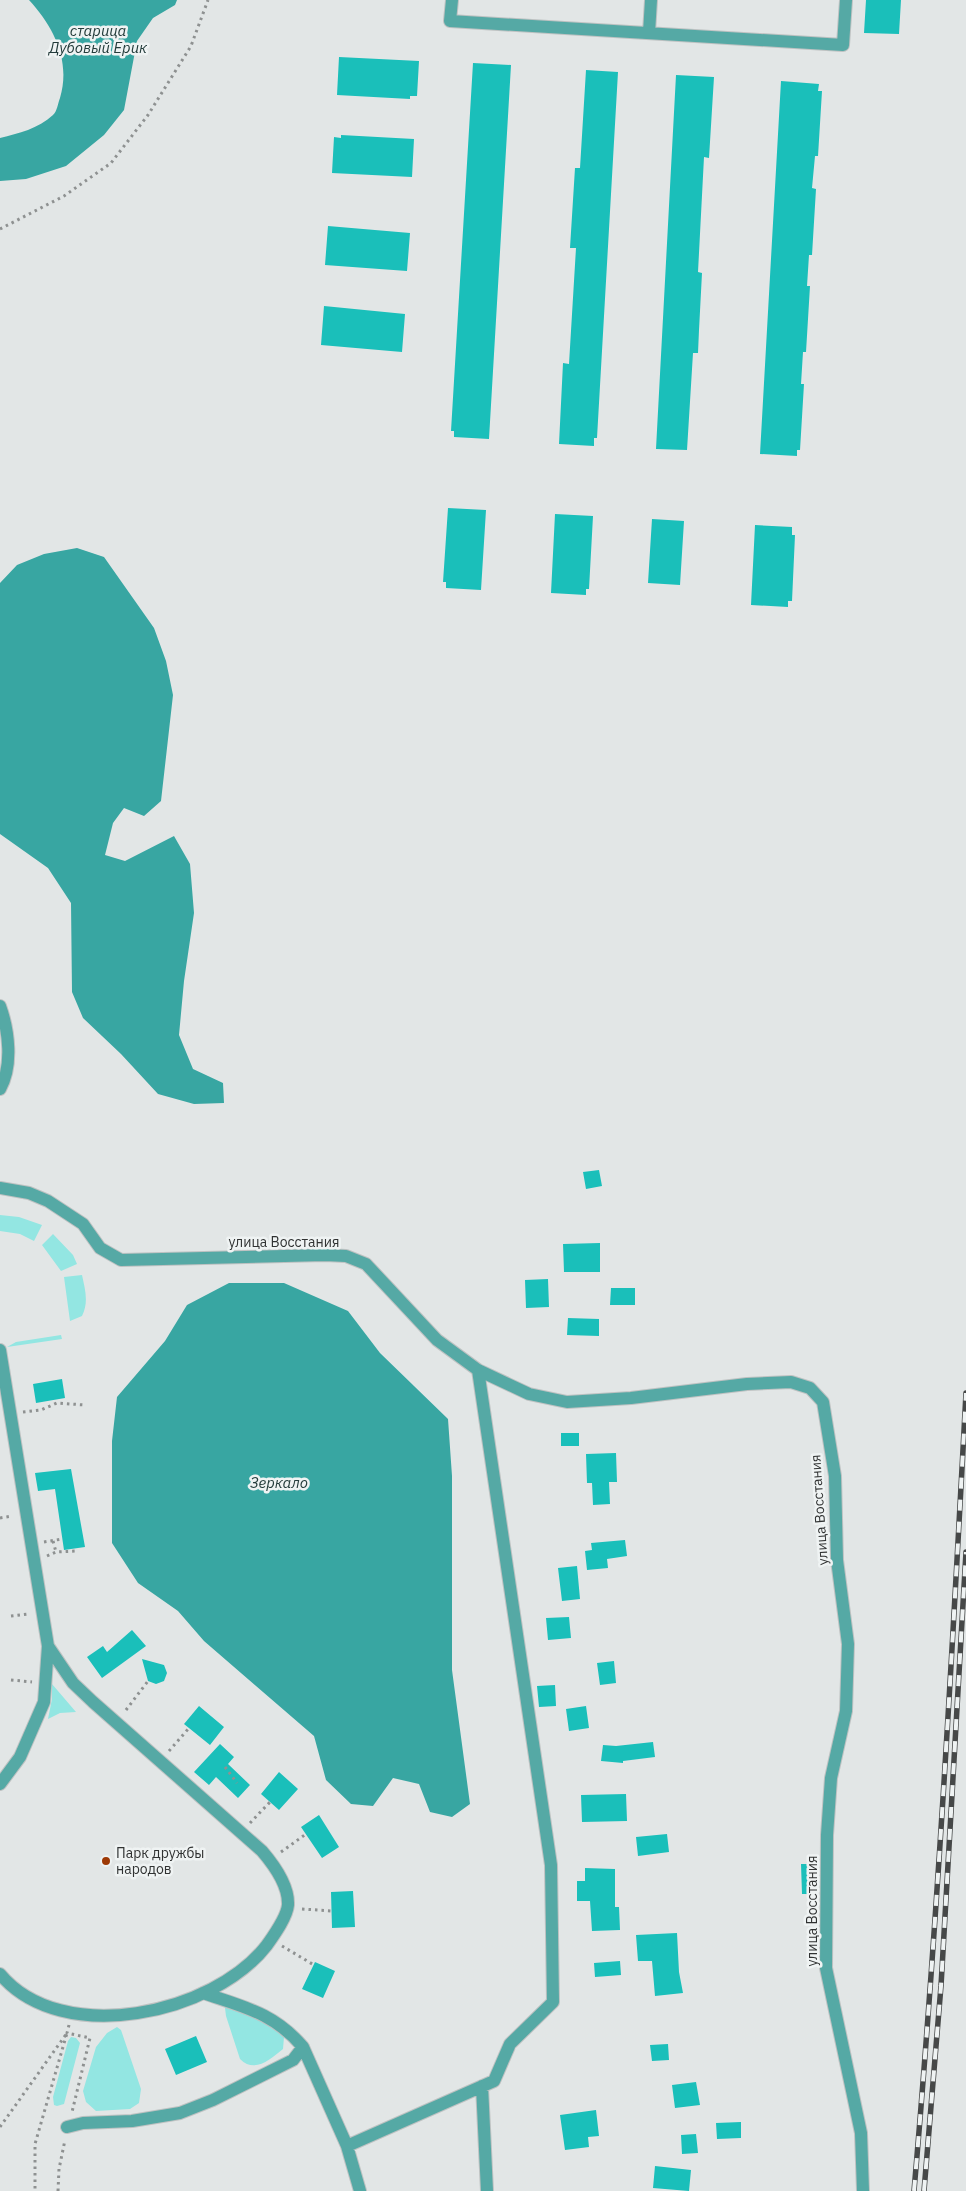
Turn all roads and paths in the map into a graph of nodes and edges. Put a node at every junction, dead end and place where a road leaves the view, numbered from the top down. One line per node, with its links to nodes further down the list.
1 (208, 0): 6 (path)
2 (452, 0): 5 (street)
3 (651, 0): 5 (street)
4 (846, 0): 5 (street)
5 (649, 33)
6 (0, 229)
7 (0, 1006): 8 (street)
8 (0, 1089)
9 (0, 1188): 11 (street, улица Восстания)
10 (0, 1350): 13 (street)
11 (478, 1370): 39 (street); 47 (street, улица Восстания)
12 (85, 1405): 13 (path)
13 (10, 1413): 17 (street)
14 (53, 1541): 16 (path)
15 (77, 1551): 16 (path)
16 (56, 1552): 17 (path)
17 (34, 1558): 18 (street)
18 (48, 1646): 20 (street); 25 (street)
19 (148, 1681): 20 (path)
20 (116, 1723): 22 (street)
21 (189, 1728): 22 (path)
22 (160, 1761): 27 (street)
23 (225, 1767): 24 (path)
24 (236, 1783)
25 (0, 1784)
26 (270, 1802): 27 (path)
27 (240, 1832): 29 (street)
28 (306, 1834): 29 (path)
29 (270, 1860): 30 (street)
30 (287, 1908): 31 (path); 32 (street)
31 (332, 1911)
32 (271, 1940): 33 (path); 35 (street)
33 (314, 1965)
34 (0, 1974): 36 (street)
35 (203, 1993): 36 (street); 38 (street)
36 (72, 2012): 37 (path)
37 (67, 2033): 40 (path); 41 (path); 43 (path)
38 (303, 2047): 41 (street); 42 (street)
39 (482, 2086): 42 (street); 46 (street)
40 (0, 2127)
41 (67, 2127): 44 (path)
42 (347, 2146): 45 (street)
43 (35, 2191)
44 (58, 2191)
45 (360, 2191)
46 (487, 2191)
47 (863, 2191)

